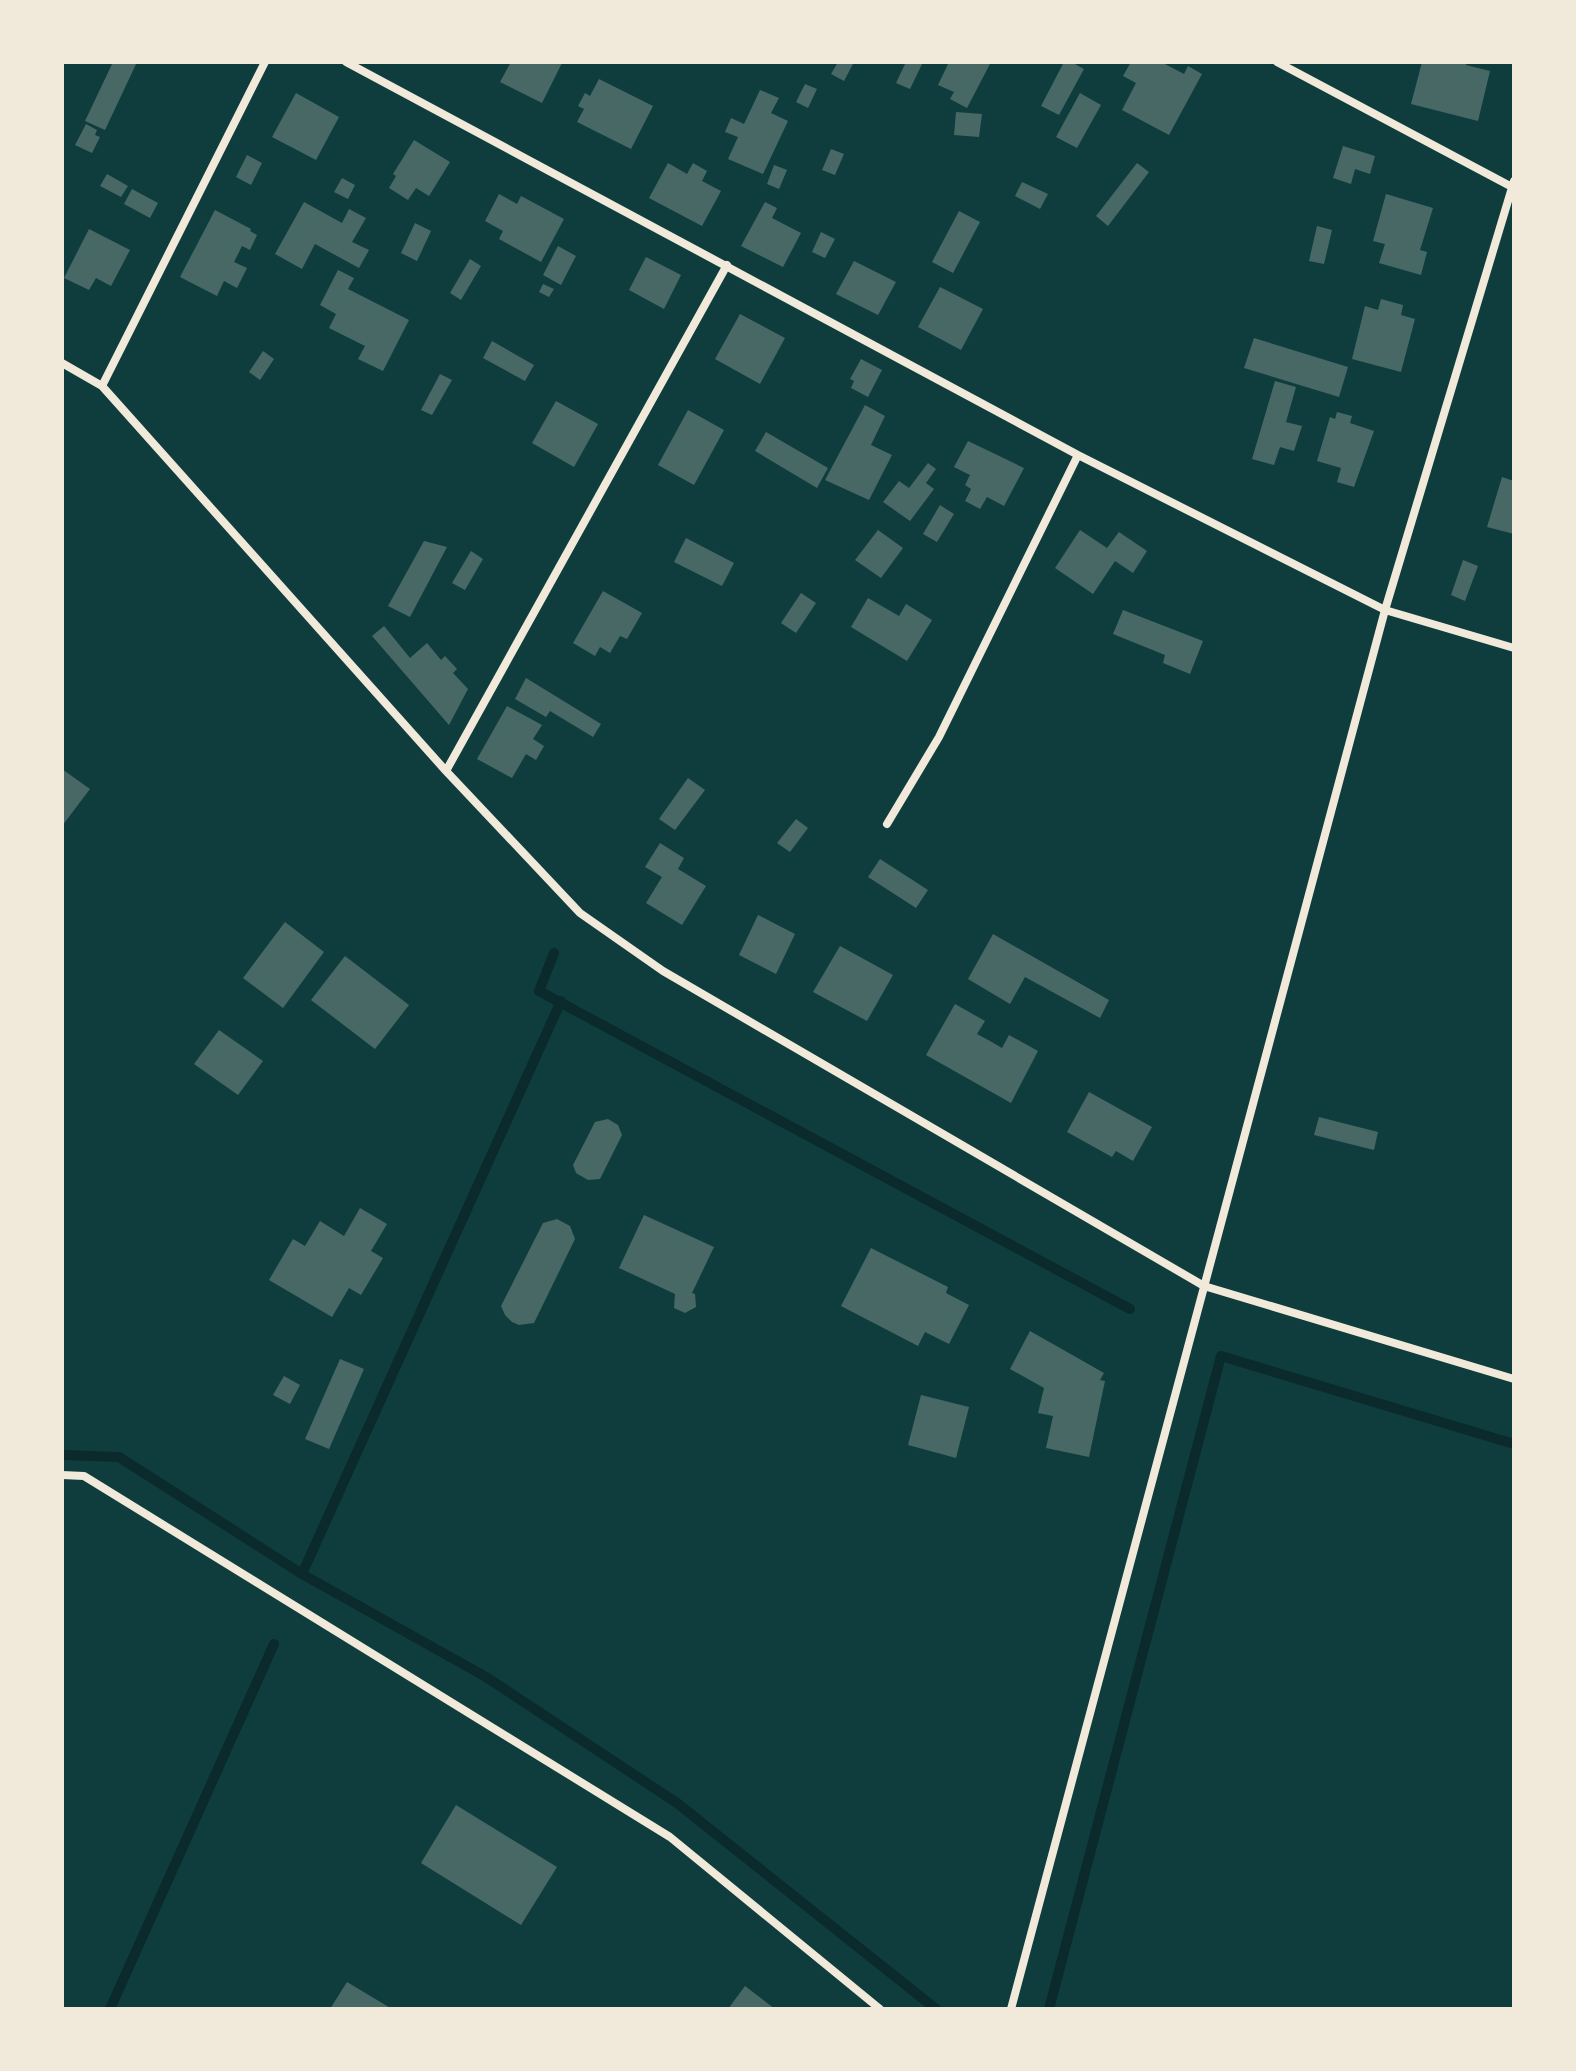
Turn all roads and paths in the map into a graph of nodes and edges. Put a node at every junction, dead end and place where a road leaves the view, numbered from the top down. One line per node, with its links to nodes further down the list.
1 (265, 62): 7 (street)
2 (346, 62): 5 (street)
3 (1277, 62): 4 (street)
4 (1513, 184): 9 (street)
5 (727, 265): 8 (street); 11 (street)
6 (62, 363): 7 (street)
7 (102, 386): 11 (street)
8 (1078, 455): 9 (street); 12 (street)
9 (1385, 610): 10 (street); 13 (street)
10 (1514, 648)
11 (446, 771): 13 (street)
12 (887, 824)
13 (1204, 1286): 14 (street); 17 (street)
14 (1514, 1379)
15 (62, 1475): 16 (street)
16 (880, 2009)
17 (1011, 2009)

